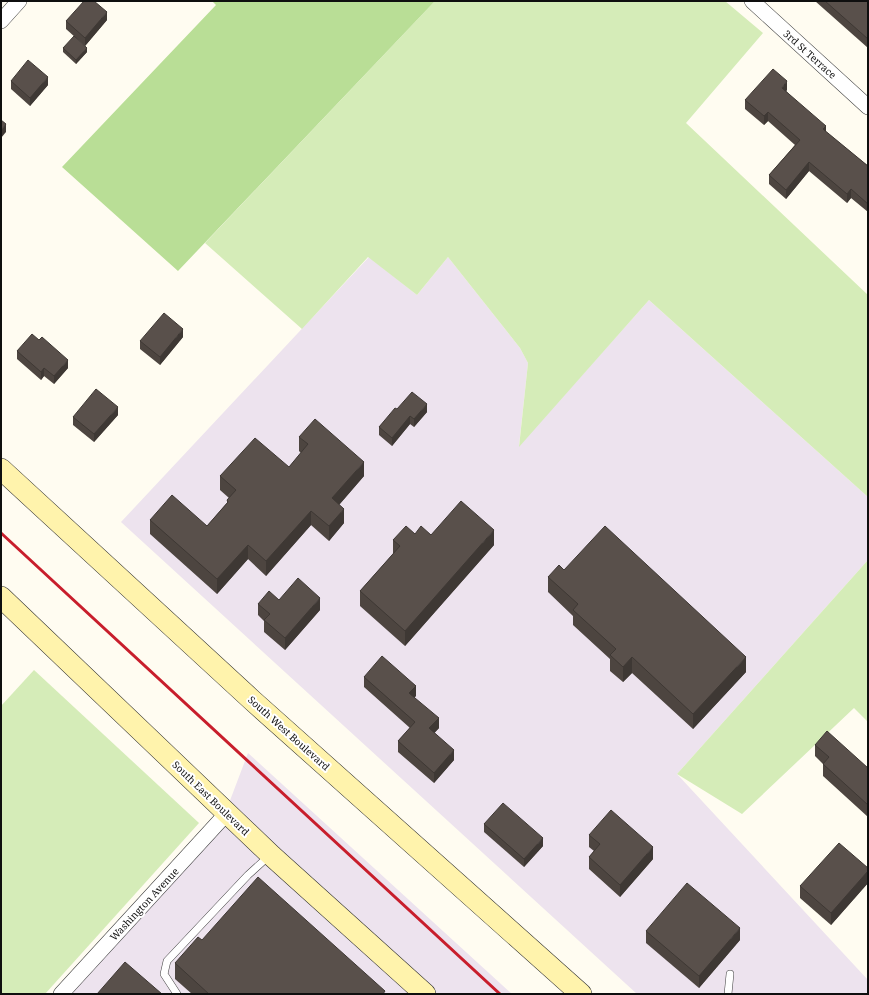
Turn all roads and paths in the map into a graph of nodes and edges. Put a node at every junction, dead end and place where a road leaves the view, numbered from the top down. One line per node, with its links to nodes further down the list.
1 (19, 1): 3 (street)
2 (752, 1): 4 (street, 3rd St Terrace)
3 (1, 21)
4 (868, 107)
5 (1, 469): 13 (main road, South West Boulevard)
6 (1, 596): 7 (main road, South East Boulevard)
7 (227, 813): 8 (main road, South East Boulevard); 10 (street, Washington Avenue)
8 (270, 854): 11 (lane); 12 (main road, South East Boulevard)
9 (730, 974): 14 (lane)
10 (61, 994)
11 (177, 994)
12 (425, 994)
13 (581, 994)
14 (728, 994)

